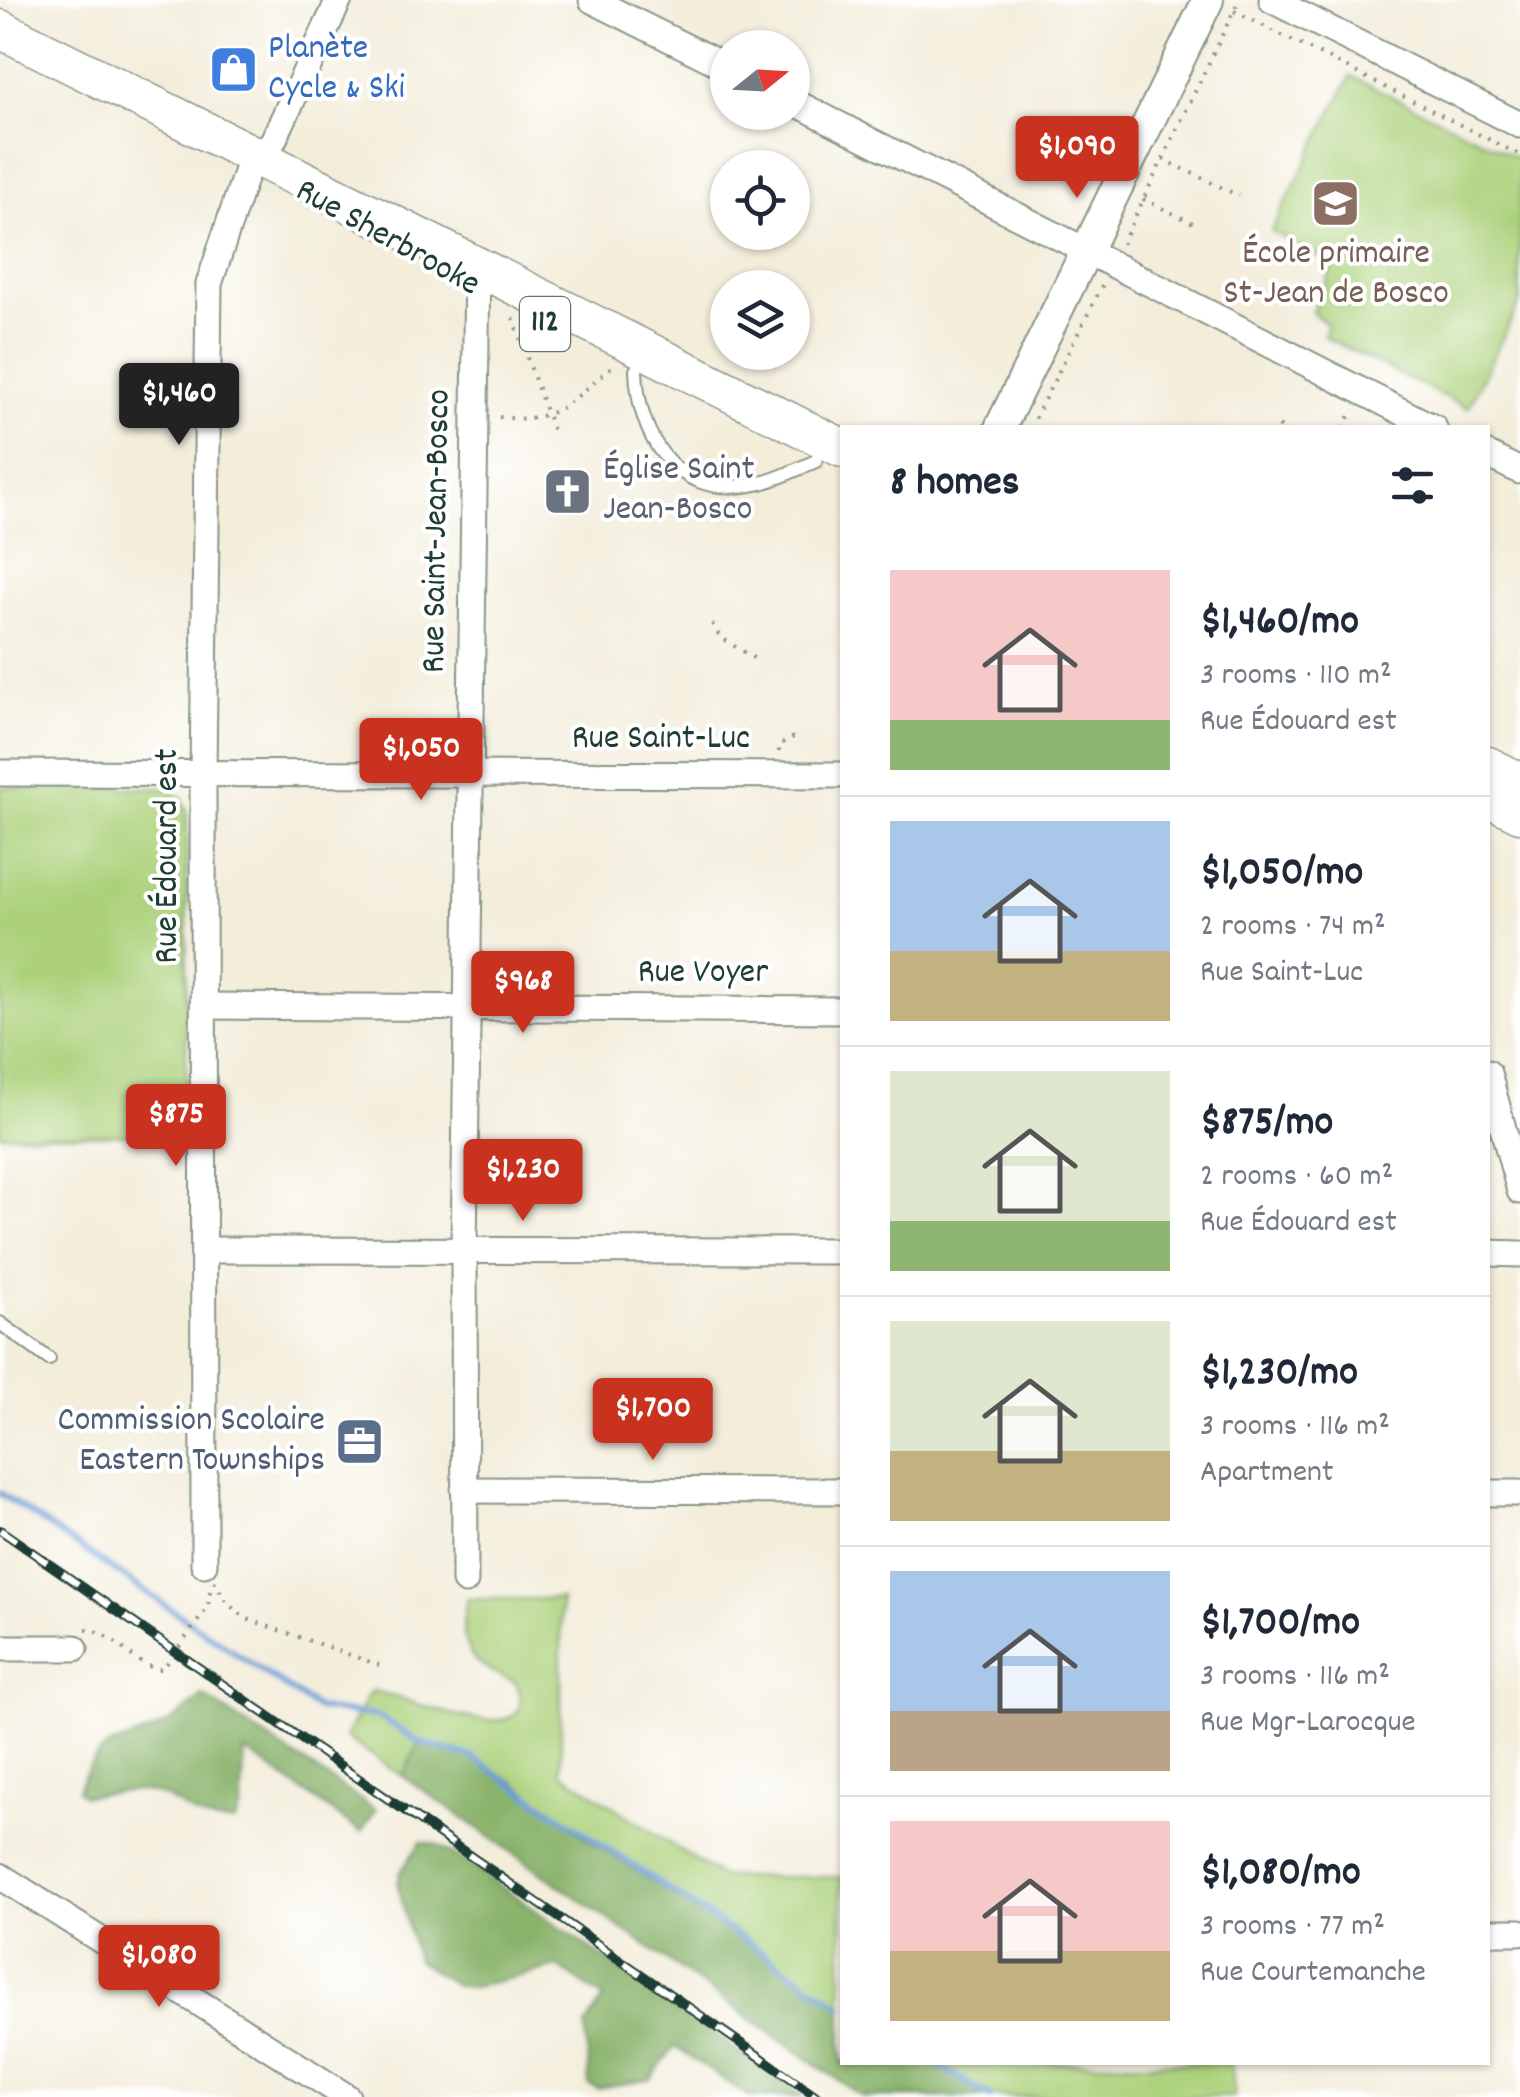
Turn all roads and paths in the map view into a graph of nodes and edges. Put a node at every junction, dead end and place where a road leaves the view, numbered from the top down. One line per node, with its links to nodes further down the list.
1 (339, 0): 11 (street, Rue Édouard est)
2 (592, 0): 7 (street)
3 (1239, 0): 5 (path)
4 (1272, 0): 9 (street)
5 (1221, 6): 10 (path); 12 (path); 16 (street)
6 (0, 30): 11 (main road, Rue Sherbrooke / 112)
7 (710, 59)
8 (810, 110): 16 (street)
9 (1520, 125)
10 (1520, 155)
11 (258, 159): 17 (main road, Rue Sherbrooke / 112); 32 (street, Rue Édouard est)
12 (1163, 159): 13 (path); 14 (path)
13 (1239, 196)
14 (1144, 200): 15 (path); 16 (path)
15 (1197, 225)
16 (1100, 256): 21 (street); 22 (path); 23 (street)
17 (488, 286): 18 (main road, Rue Sherbrooke / 112); 19 (path); 26 (main road, Rue Sherbrooke / 112); 34 (street, Rue Saint-Jean-Bosco)
18 (628, 366): 19 (path); 26 (main road, Rue Sherbrooke / 112); 26 (lane)
19 (548, 416): 20 (path); 24 (path)
20 (508, 418)
21 (1002, 425)
22 (1031, 425)
23 (1428, 425)
24 (553, 431)
25 (1490, 455): 27 (street)
26 (834, 461)
27 (1520, 471)
28 (712, 624): 29 (path)
29 (755, 659)
30 (1490, 767): 35 (main road)
31 (0, 773): 32 (street, Rue Saint-Luc)
32 (203, 774): 34 (street, Rue Saint-Luc); 38 (street, Rue Édouard est)
33 (836, 775): 34 (street, Rue Saint-Luc)
34 (470, 776): 39 (street, Rue Saint-Jean-Bosco)
35 (1520, 782)
36 (1490, 798): 37 (main road)
37 (1520, 813)
38 (204, 1006): 39 (street, Rue Voyer); 43 (street, Rue Édouard est)
39 (466, 1008): 40 (street, Rue Voyer); 45 (street, Rue Saint-Jean-Bosco)
40 (840, 1010)
41 (1490, 1080): 42 (street)
42 (1520, 1191)
43 (204, 1250): 45 (street); 54 (street, Rue Édouard est)
44 (840, 1251): 45 (street)
45 (464, 1252): 50 (street, Rue Saint-Jean-Bosco)
46 (1490, 1253): 47 (street)
47 (1520, 1254)
48 (0, 1323): 49 (lane)
49 (50, 1359)
50 (464, 1490): 51 (street); 55 (street, Rue Saint-Jean-Bosco)
51 (840, 1490)
52 (1490, 1493): 53 (street)
53 (1520, 1493)
54 (204, 1564): 59 (path)
55 (465, 1581)
56 (208, 1607): 58 (path)
57 (0, 1648): 58 (street)
58 (75, 1648)
59 (379, 1665)
60 (0, 1876): 63 (street)
61 (1490, 1932): 62 (street)
62 (1520, 1932)
63 (347, 2097)

